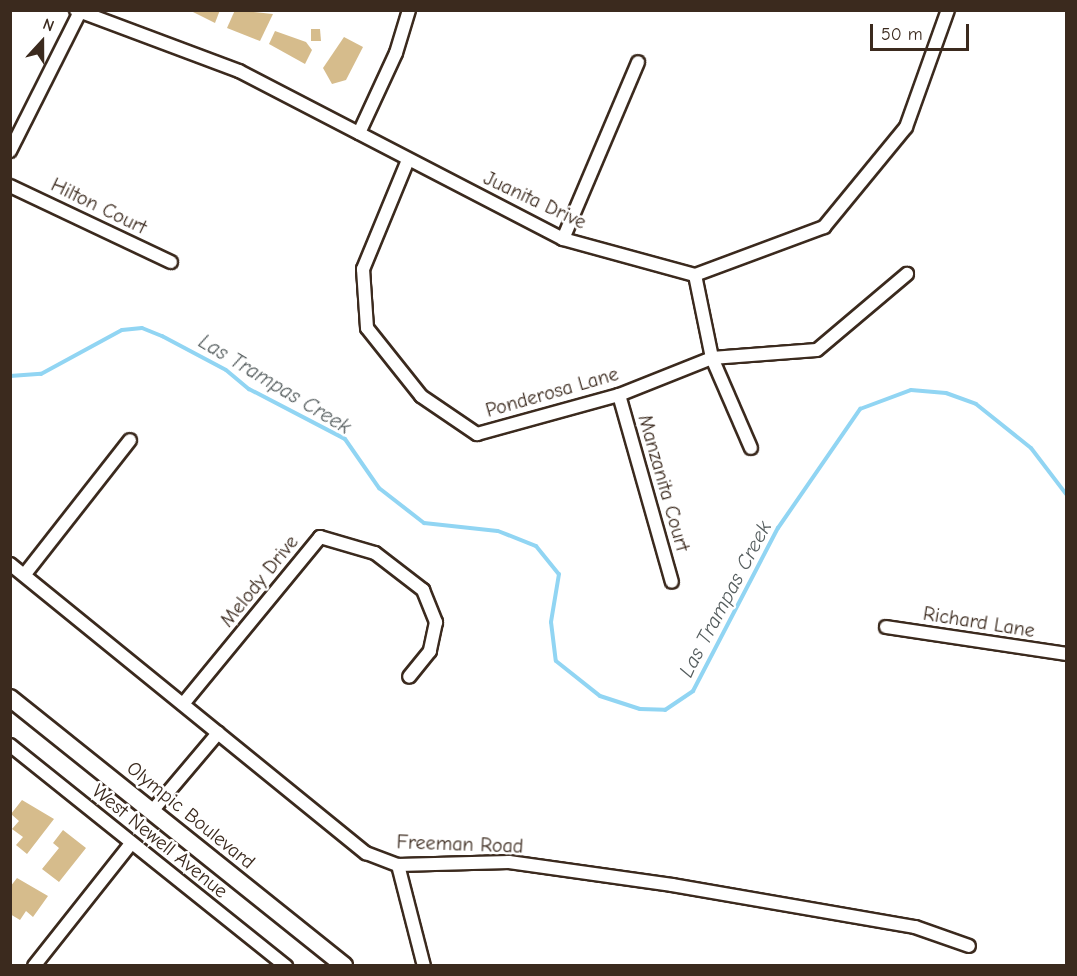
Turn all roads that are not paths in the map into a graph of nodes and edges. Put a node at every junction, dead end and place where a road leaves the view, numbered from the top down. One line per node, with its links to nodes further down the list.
1 (409, 10): 5 (street)
2 (948, 10): 12 (street)
3 (78, 11): 5 (street, Juanita Drive); 6 (street)
4 (638, 62): 9 (street)
5 (359, 133): 7 (street, Juanita Drive)
6 (10, 151)
7 (408, 160): 9 (street, Juanita Drive); 14 (street, Ponderosa Lane)
8 (10, 186): 10 (street, Hilton Court)
9 (563, 239): 12 (street, Juanita Drive)
10 (171, 262)
11 (907, 274): 13 (street, Ponderosa Lane)
12 (695, 275): 13 (street)
13 (712, 358): 14 (street, Ponderosa Lane); 16 (street)
14 (619, 394): 19 (street, Manzanita Court)
15 (130, 440): 18 (street)
16 (751, 448)
17 (10, 564): 18 (street, Freeman Road)
18 (25, 574): 24 (street, Freeman Road)
19 (672, 582)
20 (886, 627): 21 (street, Richard Lane)
21 (1066, 654)
22 (409, 677): 24 (street, Melody Drive)
23 (10, 698): 27 (main road, Olympic Boulevard)
24 (183, 704): 25 (street, Freeman Road)
25 (218, 733): 27 (street); 29 (street, Freeman Road)
26 (10, 745): 28 (street, West Newell Avenue)
27 (153, 810): 33 (main road, Olympic Boulevard)
28 (130, 845): 31 (street); 32 (street, West Newell Avenue)
29 (398, 865): 30 (street, Freeman Road); 34 (street)
30 (969, 946)
31 (34, 966)
32 (286, 966)
33 (344, 966)
34 (424, 966)

